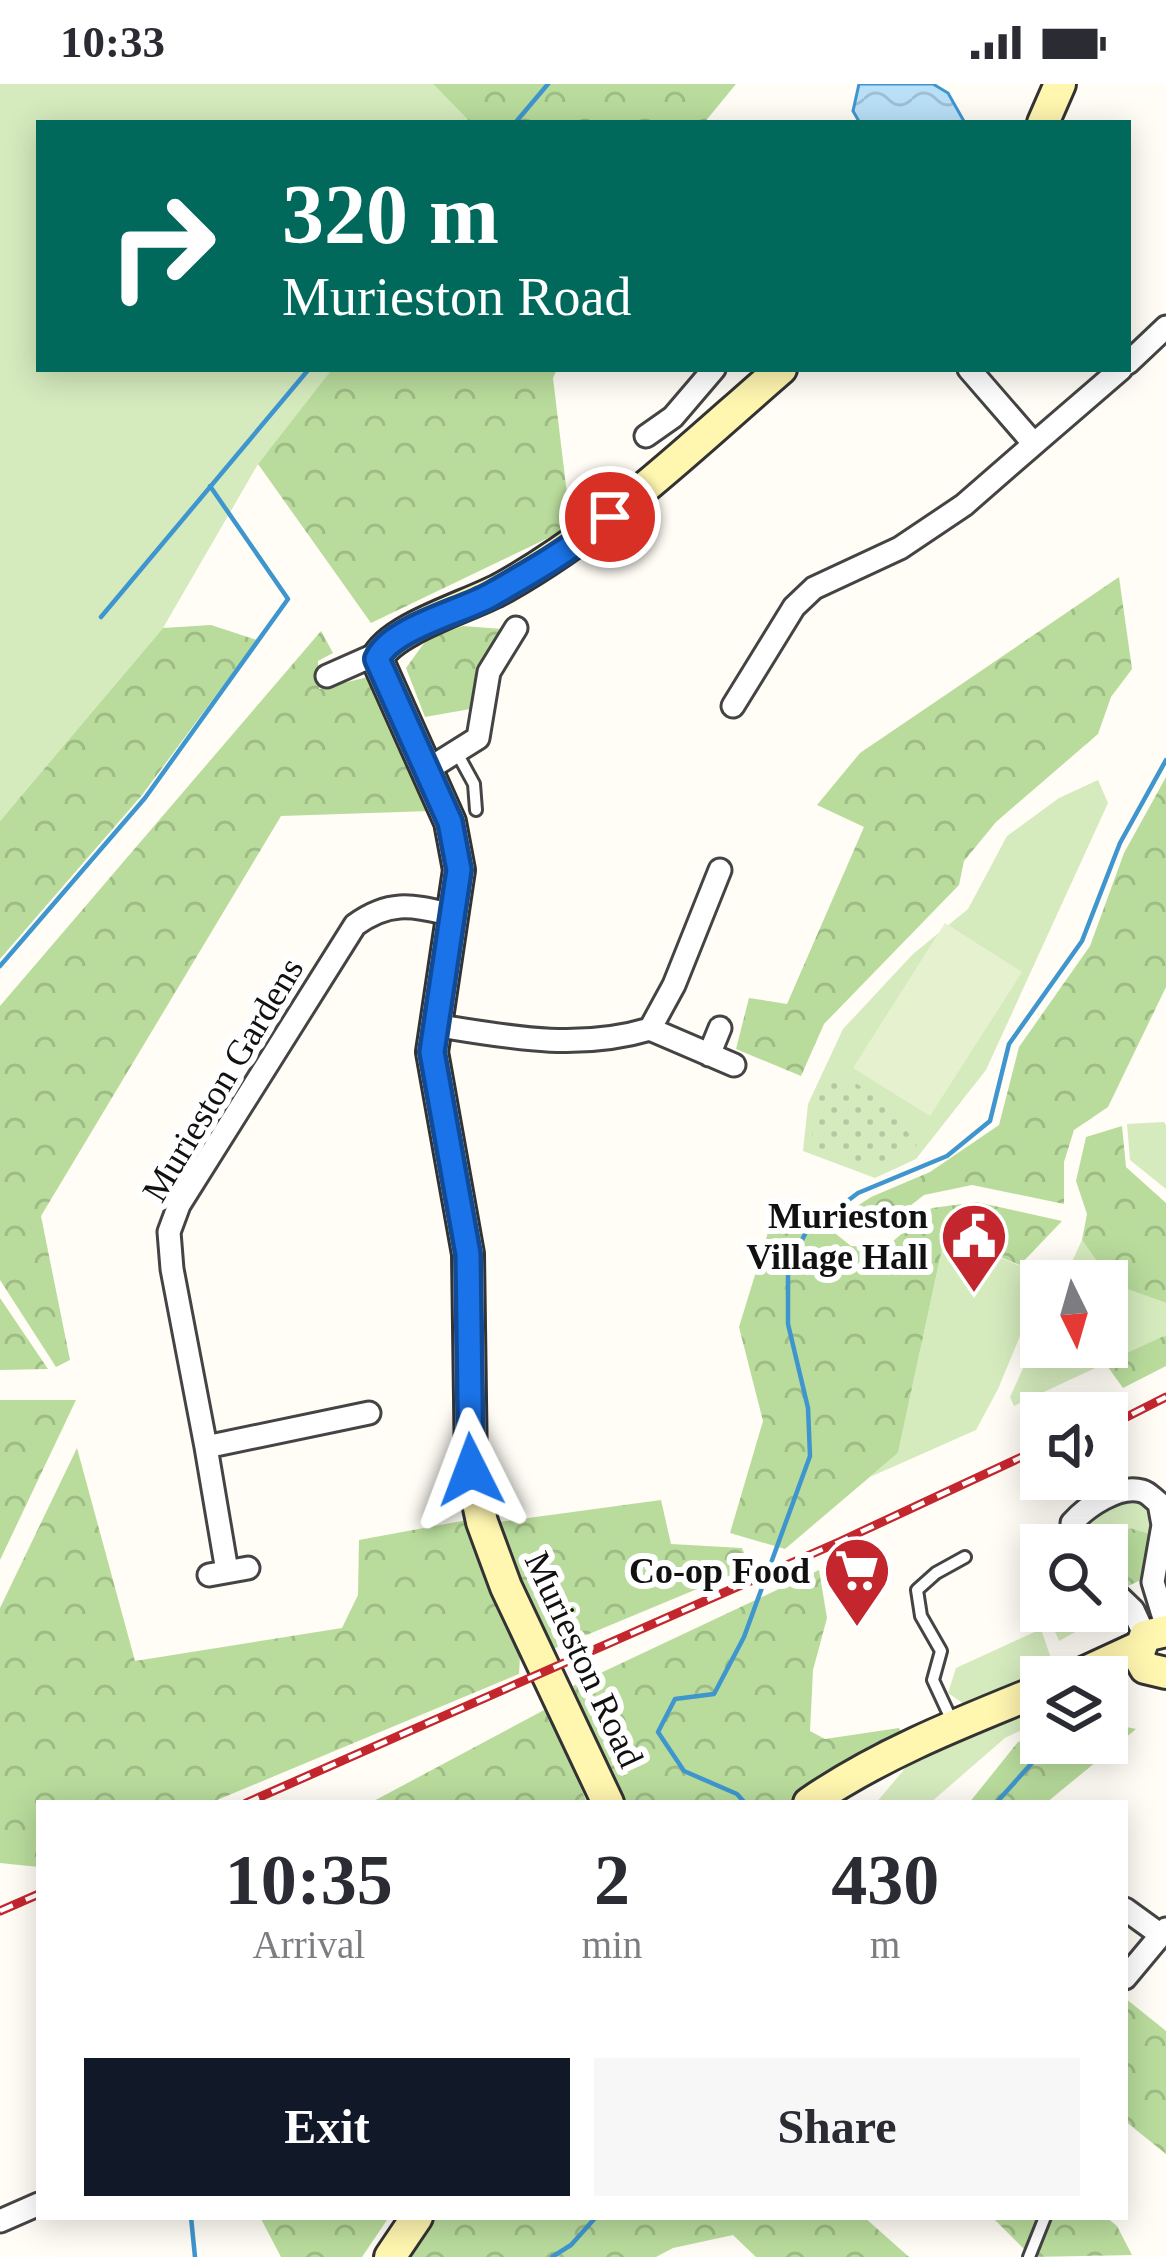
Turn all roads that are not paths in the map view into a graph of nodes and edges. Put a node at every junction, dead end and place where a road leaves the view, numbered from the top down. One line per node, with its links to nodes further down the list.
1 (1060, 84): 2 (street)
2 (1044, 120)
3 (1166, 327): 4 (street)
4 (1131, 359)
5 (711, 372): 9 (street)
6 (778, 372): 12 (street)
7 (973, 372): 10 (street)
8 (1117, 372): 10 (street)
9 (646, 436)
10 (1034, 444): 14 (street)
11 (516, 628): 15 (street)
12 (379, 652): 13 (street); 16 (street, Murieston Road)
13 (327, 676)
14 (733, 706)
15 (457, 753): 16 (street); 17 (lane)
16 (427, 770): 19 (street, Murieston Road)
17 (476, 810)
18 (720, 870): 22 (street)
19 (454, 915): 20 (street, Murieston Road); 26 (street, Murieston Gardens)
20 (434, 1025): 22 (street); 35 (street, Murieston Road)
21 (719, 1028): 23 (street)
22 (650, 1029): 23 (street)
23 (710, 1054): 24 (street)
24 (734, 1065)
25 (356, 1408): 26 (street)
26 (206, 1447): 29 (street, Murieston Gardens)
27 (1072, 1524): 31 (street)
28 (965, 1557): 33 (lane)
29 (228, 1572)
30 (1128, 1605): 31 (street)
31 (1156, 1654)
32 (1020, 1698): 33 (street)
33 (954, 1725): 34 (street)
34 (816, 1798)
35 (607, 1800)
36 (1128, 1911): 37 (street)
37 (1164, 1932): 38 (street)
38 (1128, 1974)
39 (36, 2205): 42 (street)
40 (415, 2220): 43 (street)
41 (1044, 2220): 44 (lane)
42 (0, 2222)
43 (390, 2257)
44 (1029, 2257)

